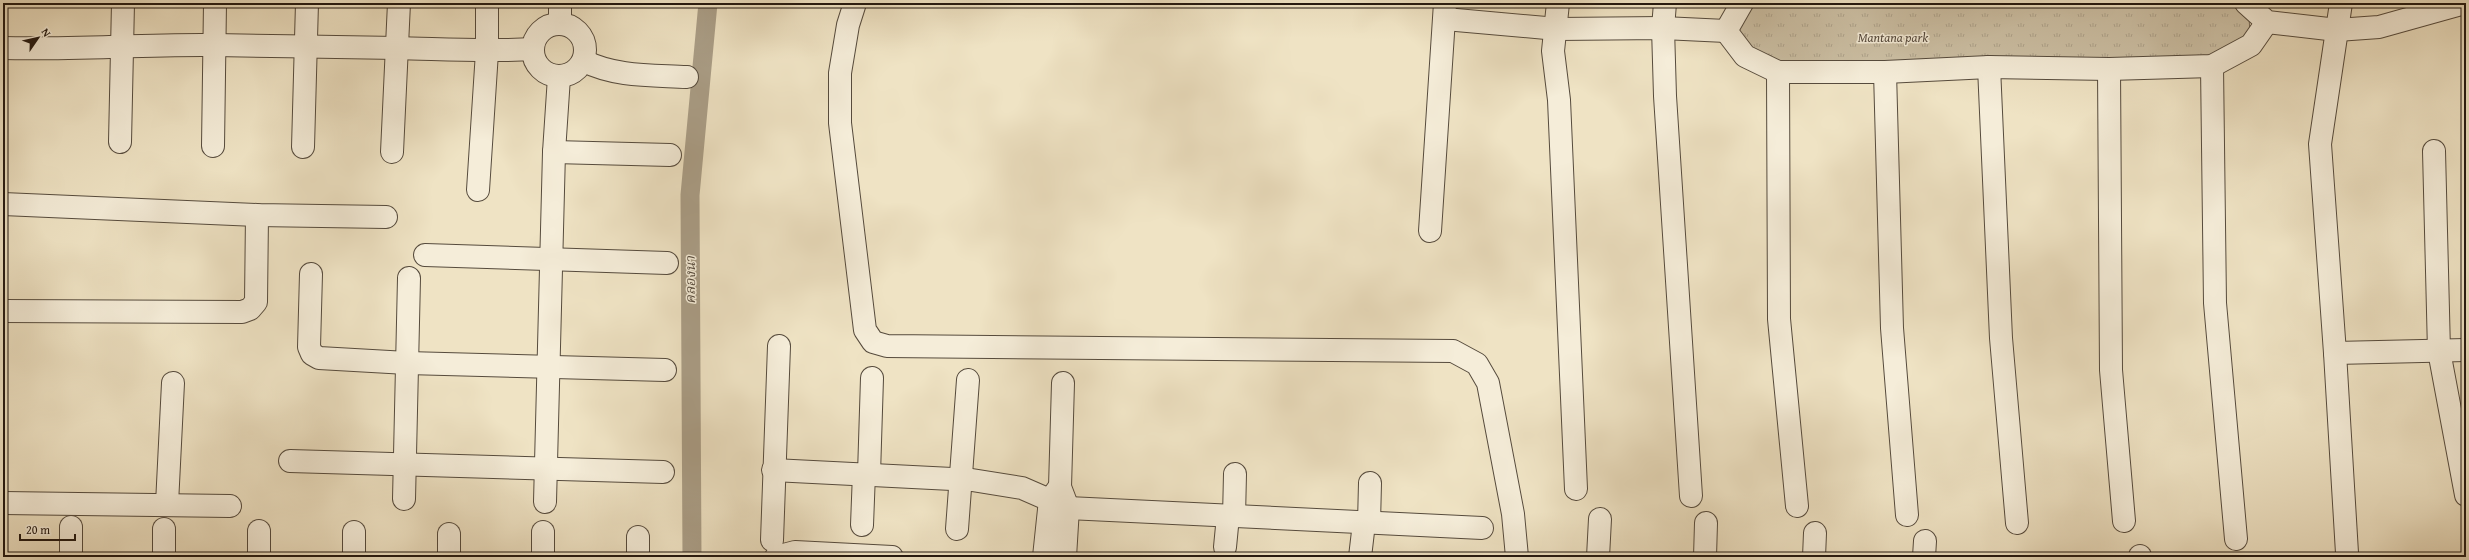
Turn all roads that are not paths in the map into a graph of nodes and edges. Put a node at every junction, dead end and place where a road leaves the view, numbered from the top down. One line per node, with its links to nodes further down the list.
1 (123, 3): 20 (street)
2 (215, 3): 21 (street)
3 (307, 3): 22 (street)
4 (399, 3): 24 (street)
5 (487, 3): 26 (street)
6 (855, 3): 114 (street)
7 (1558, 3): 17 (street)
8 (1665, 3): 16 (street)
9 (1742, 3): 19 (street)
10 (2246, 3): 15 (street)
11 (2341, 3): 18 (street)
12 (2456, 5): 18 (street)
13 (1445, 11): 17 (street); 46 (street)
14 (560, 13): 25 (street); 27 (street)
15 (2267, 22): 18 (street); 28 (street)
16 (1663, 28): 17 (street); 19 (street); 75 (street)
17 (1557, 29): 73 (street)
18 (2337, 30): 56 (street)
19 (1726, 31): 31 (street)
20 (121, 45): 21 (street); 23 (street); 35 (street)
21 (214, 45): 22 (street); 36 (street)
22 (305, 47): 24 (street); 37 (street)
23 (3, 48)
24 (398, 48): 26 (street); 39 (street)
25 (533, 49): 26 (street); 33 (street)
26 (487, 52): 42 (street)
27 (584, 61): 33 (street); 34 (street)
28 (2212, 66): 30 (street); 100 (street)
29 (1989, 67): 30 (street); 32 (street); 89 (street)
30 (2109, 69): 86 (street)
31 (1778, 72): 32 (street); 82 (street)
32 (1885, 72): 83 (street)
33 (559, 76): 40 (street)
34 (687, 77)
35 (120, 142)
36 (213, 146)
37 (303, 147)
38 (2434, 151): 55 (street)
39 (392, 152)
40 (554, 152): 41 (street); 48 (street)
41 (670, 155)
42 (478, 190)
43 (3, 204): 44 (street)
44 (257, 215): 45 (street); 52 (street)
45 (386, 217)
46 (1430, 231)
47 (425, 255): 48 (street)
48 (552, 259): 49 (street); 58 (street)
49 (667, 263)
50 (310, 274): 57 (street)
51 (409, 278): 57 (street)
52 (3, 311)
53 (780, 346): 67 (street)
54 (2466, 350): 55 (street)
55 (2439, 351): 56 (street); 74 (street)
56 (2336, 353): 103 (street)
57 (407, 363): 58 (street); 65 (street)
58 (549, 367): 59 (street); 66 (street)
59 (665, 370)
60 (872, 378): 69 (street)
61 (968, 380): 71 (street)
62 (173, 383): 80 (street)
63 (1063, 383): 76 (street)
64 (290, 461): 65 (street)
65 (404, 465): 66 (street); 77 (street)
66 (547, 469): 68 (street); 78 (street)
67 (773, 470): 69 (street); 102 (street)
68 (663, 472)
69 (866, 474): 71 (street); 90 (street)
70 (1235, 474): 84 (street)
71 (961, 479): 76 (street); 94 (street)
72 (1370, 484): 87 (street)
73 (1576, 488)
74 (2466, 495)
75 (1691, 496)
76 (1059, 498): 84 (street); 111 (street); 112 (street)
77 (404, 499)
78 (545, 502)
79 (3, 503): 80 (street)
80 (167, 504): 81 (street)
81 (230, 506)
82 (1797, 506)
83 (1907, 515)
84 (1231, 517): 87 (street); 101 (street)
85 (1600, 519): 115 (street)
86 (2124, 521)
87 (1366, 523): 92 (street); 113 (street)
88 (1706, 523): 116 (street)
89 (2017, 523)
90 (862, 525)
91 (71, 527): 104 (street)
92 (1482, 528)
93 (164, 529): 105 (street)
94 (956, 530)
95 (259, 531): 106 (street)
96 (354, 532): 107 (street)
97 (543, 532): 109 (street)
98 (1815, 533): 117 (street)
99 (449, 534): 108 (street)
100 (2236, 539)
101 (1225, 548)
102 (774, 549): 110 (street)
103 (2347, 553)
104 (71, 557)
105 (164, 557)
106 (259, 557)
107 (354, 557)
108 (449, 557)
109 (543, 557)
110 (892, 557)
111 (1044, 557)
112 (1065, 557)
113 (1360, 557)
114 (1517, 557)
115 (1598, 557)
116 (1705, 557)
117 (1814, 557)

